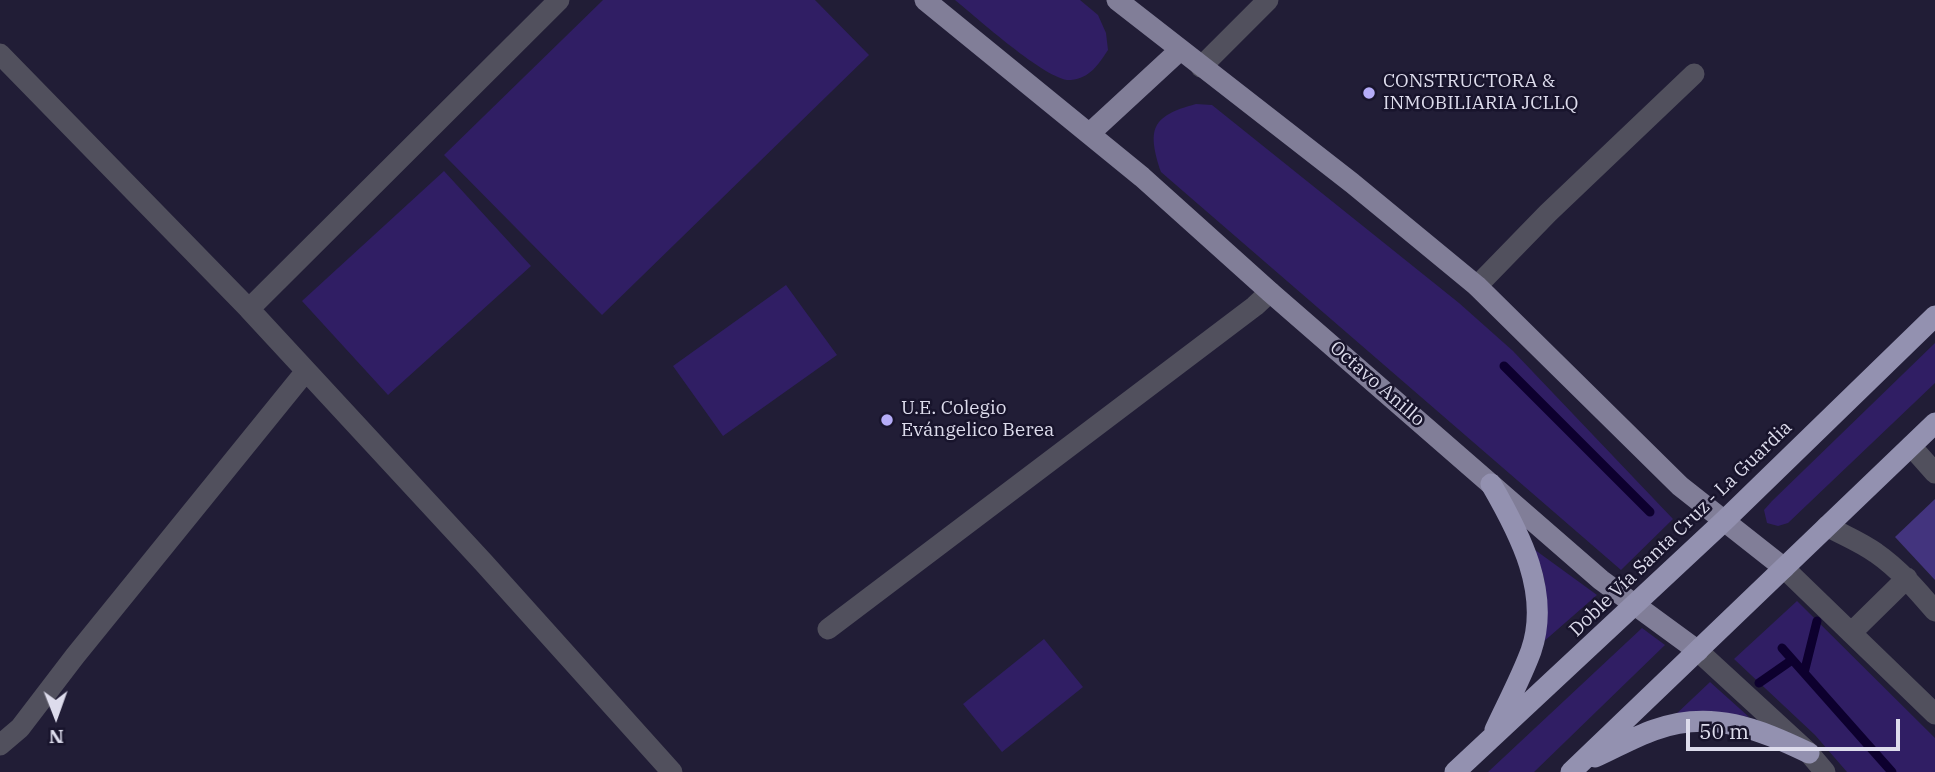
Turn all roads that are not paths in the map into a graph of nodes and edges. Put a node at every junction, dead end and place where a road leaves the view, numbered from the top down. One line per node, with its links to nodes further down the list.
1 (559, 0): 12 (street)
2 (925, 0): 9 (main road, Octavo Anillo)
3 (1117, 0): 5 (main road)
4 (1268, 0): 7 (street)
5 (1180, 50): 7 (main road); 9 (main road)
6 (0, 54): 12 (street)
7 (1201, 67): 10 (main road)
8 (1695, 74): 10 (street)
9 (1089, 134): 11 (main road, Octavo Anillo)
10 (1477, 286): 19 (main road)
11 (1270, 292): 18 (main road, Octavo Anillo); 25 (street)
12 (249, 309): 14 (street)
13 (1935, 316): 19 (highway, Doble Vía Santa Cruz - La Guardia)
14 (306, 371): 30 (street); 33 (street)
15 (1935, 423): 16 (highway)
16 (1911, 446): 17 (street); 20 (highway)
17 (1935, 473)
18 (1492, 484): 23 (main road, Octavo Anillo); 29 (highway)
19 (1724, 521): 21 (main road); 23 (highway, Doble Vía Santa Cruz - La Guardia)
20 (1827, 527): 21 (highway); 22 (street)
21 (1784, 568): 26 (street); 27 (highway)
22 (1907, 578): 24 (street); 26 (street)
23 (1635, 605): 27 (main road, Octavo Anillo); 29 (highway, Doble Vía Santa Cruz - La Guardia)
24 (1935, 611)
25 (828, 629)
26 (1851, 633): 28 (street)
27 (1698, 651): 31 (street, Octavo Anillo); 32 (highway)
28 (1935, 714)
29 (1490, 740): 34 (highway, Doble Vía Santa Cruz - La Guardia)
30 (0, 745)
31 (1809, 753): 32 (highway); 35 (street, Octavo Anillo)
32 (1576, 767)
33 (672, 772)
34 (1455, 772)
35 (1825, 772)

